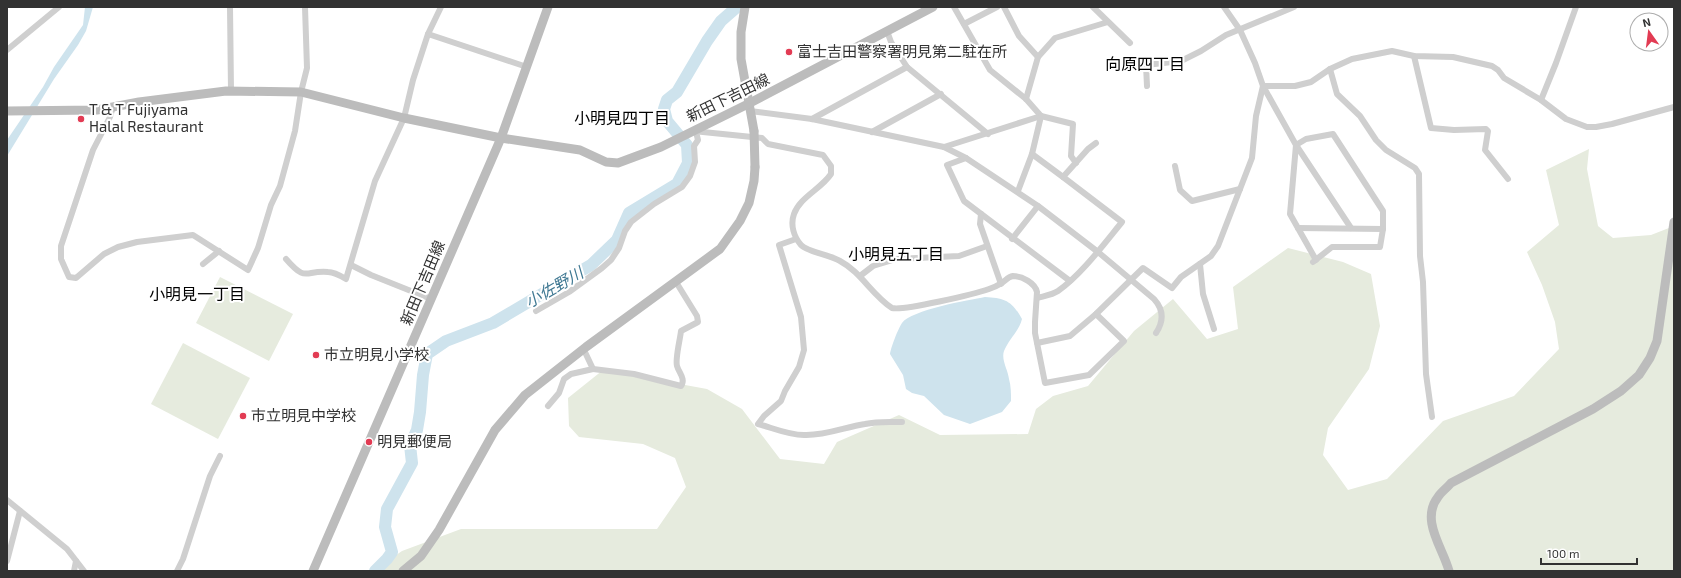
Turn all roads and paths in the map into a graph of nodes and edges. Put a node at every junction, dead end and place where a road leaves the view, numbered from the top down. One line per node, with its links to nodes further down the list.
1 (59, 7): 21 (street)
2 (230, 7): 29 (street)
3 (305, 7): 30 (street)
4 (441, 7): 19 (street)
5 (548, 7): 24 (street, 新田下吉田線)
6 (745, 7): 36 (street)
7 (933, 7): 18 (street, 新田下吉田線)
8 (954, 7): 16 (street)
9 (997, 7): 16 (street)
10 (1004, 7): 23 (street)
11 (1093, 7): 15 (street)
12 (1224, 7): 17 (street)
13 (1294, 7): 17 (street)
14 (1576, 7): 33 (street)
15 (1108, 22): 20 (street); 23 (street)
16 (964, 24): 32 (street)
17 (1240, 30): 27 (street); 28 (street)
18 (887, 31): 25 (street); 36 (street, 新田下吉田線)
19 (428, 34): 24 (street); 39 (street)
20 (1130, 43)
21 (7, 50)
22 (1414, 56): 26 (street); 33 (street); 53 (street)
23 (1038, 57): 32 (street)
24 (527, 67): 44 (street, 新田下吉田線)
25 (907, 67): 31 (street); 40 (street)
26 (1330, 69): 28 (street); 86 (street)
27 (1147, 86)
28 (1263, 86): 46 (street); 54 (street)
29 (231, 91): 30 (street); 34 (street)
30 (301, 92): 39 (street); 65 (street)
31 (941, 94): 42 (street); 43 (street)
32 (1026, 99): 38 (street)
33 (1541, 100): 35 (street)
34 (113, 107): 37 (street); 65 (street)
35 (1674, 107)
36 (749, 108): 40 (street); 41 (street, 新田下吉田線); 74 (street, bridge)
37 (7, 111)
38 (1041, 116): 43 (street); 48 (street); 50 (street)
39 (404, 118): 44 (street); 70 (street)
40 (812, 119): 42 (street)
41 (694, 131): 44 (street, 新田下吉田線); 62 (street); 78 (street)
42 (872, 132): 47 (street)
43 (988, 134): 47 (street)
44 (501, 138): 77 (street, 新田下吉田線)
45 (1096, 143): 50 (street)
46 (1296, 145): 59 (street); 60 (street); 61 (street)
47 (944, 147): 49 (street)
48 (1032, 154): 52 (street); 55 (street)
49 (966, 158): 55 (street); 57 (street)
50 (1076, 163): 52 (street)
51 (1175, 166): 54 (street)
52 (1063, 177): 66 (street)
53 (1508, 179)
54 (1240, 189): 69 (street)
55 (1018, 191): 56 (street)
56 (1038, 206): 63 (street); 66 (street)
57 (981, 214): 63 (street); 64 (street)
58 (1674, 222): 98 (street)
59 (1298, 228): 60 (street); 61 (street)
60 (1351, 228): 61 (street)
61 (1383, 229)
62 (796, 239): 71 (street); 87 (street)
63 (1012, 239): 73 (street)
64 (987, 246): 71 (street); 75 (street)
65 (219, 251): 68 (street)
66 (1098, 252): 72 (street); 73 (street)
67 (286, 259): 70 (street)
68 (203, 264)
69 (1200, 264): 72 (street); 80 (street)
70 (351, 265): 77 (street)
71 (860, 276): 75 (street)
72 (1130, 280): 79 (street); 81 (street)
73 (1070, 281): 76 (street)
74 (676, 282): 83 (street); 84 (street)
75 (1001, 284): 76 (street)
76 (1037, 298): 82 (street)
77 (431, 299): 96 (street, 新田下吉田線)
78 (536, 311)
79 (1096, 314): 82 (street); 82 (street)
80 (1214, 329)
81 (1156, 333)
82 (1037, 343)
83 (584, 350): 84 (street); 97 (street)
84 (593, 369): 85 (street)
85 (548, 406)
86 (1432, 417)
87 (902, 422)
88 (220, 456): 95 (street)
89 (7, 500): 90 (street)
90 (20, 511): 91 (street); 92 (street)
91 (7, 561)
92 (76, 561): 93 (street); 94 (street)
93 (74, 571)
94 (84, 571)
95 (177, 571)
96 (313, 571)
97 (403, 571)
98 (1449, 571)

